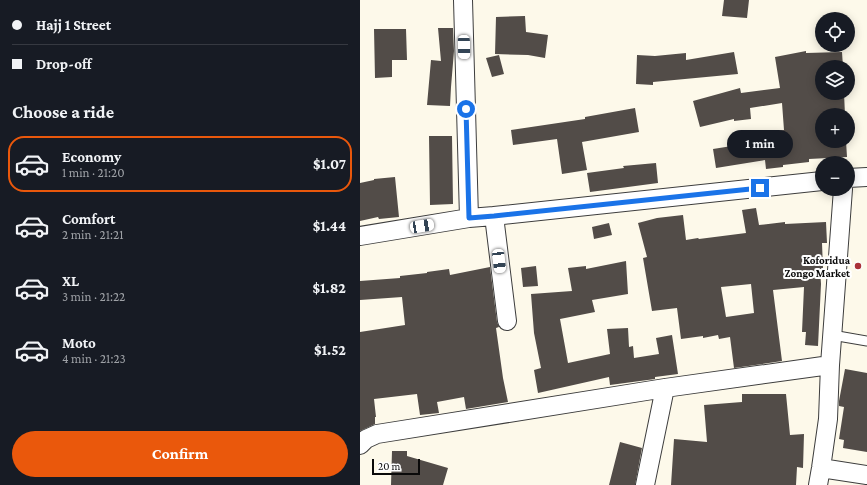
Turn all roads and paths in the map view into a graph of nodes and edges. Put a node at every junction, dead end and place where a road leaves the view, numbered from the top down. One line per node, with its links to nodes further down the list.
1 (463, 0): 7 (street)
2 (867, 177): 3 (street)
3 (855, 178)
4 (815, 182): 6 (street)
5 (842, 196): 10 (street)
6 (494, 216): 7 (street); 9 (street)
7 (469, 218): 8 (street)
8 (360, 236)
9 (507, 321)
10 (832, 335): 11 (lane); 12 (street)
11 (867, 341)
12 (830, 365): 13 (street); 15 (street)
13 (665, 388): 14 (street); 17 (street)
14 (360, 445)
15 (822, 468): 16 (street); 18 (street)
16 (867, 475)
17 (645, 485)
18 (818, 485)

